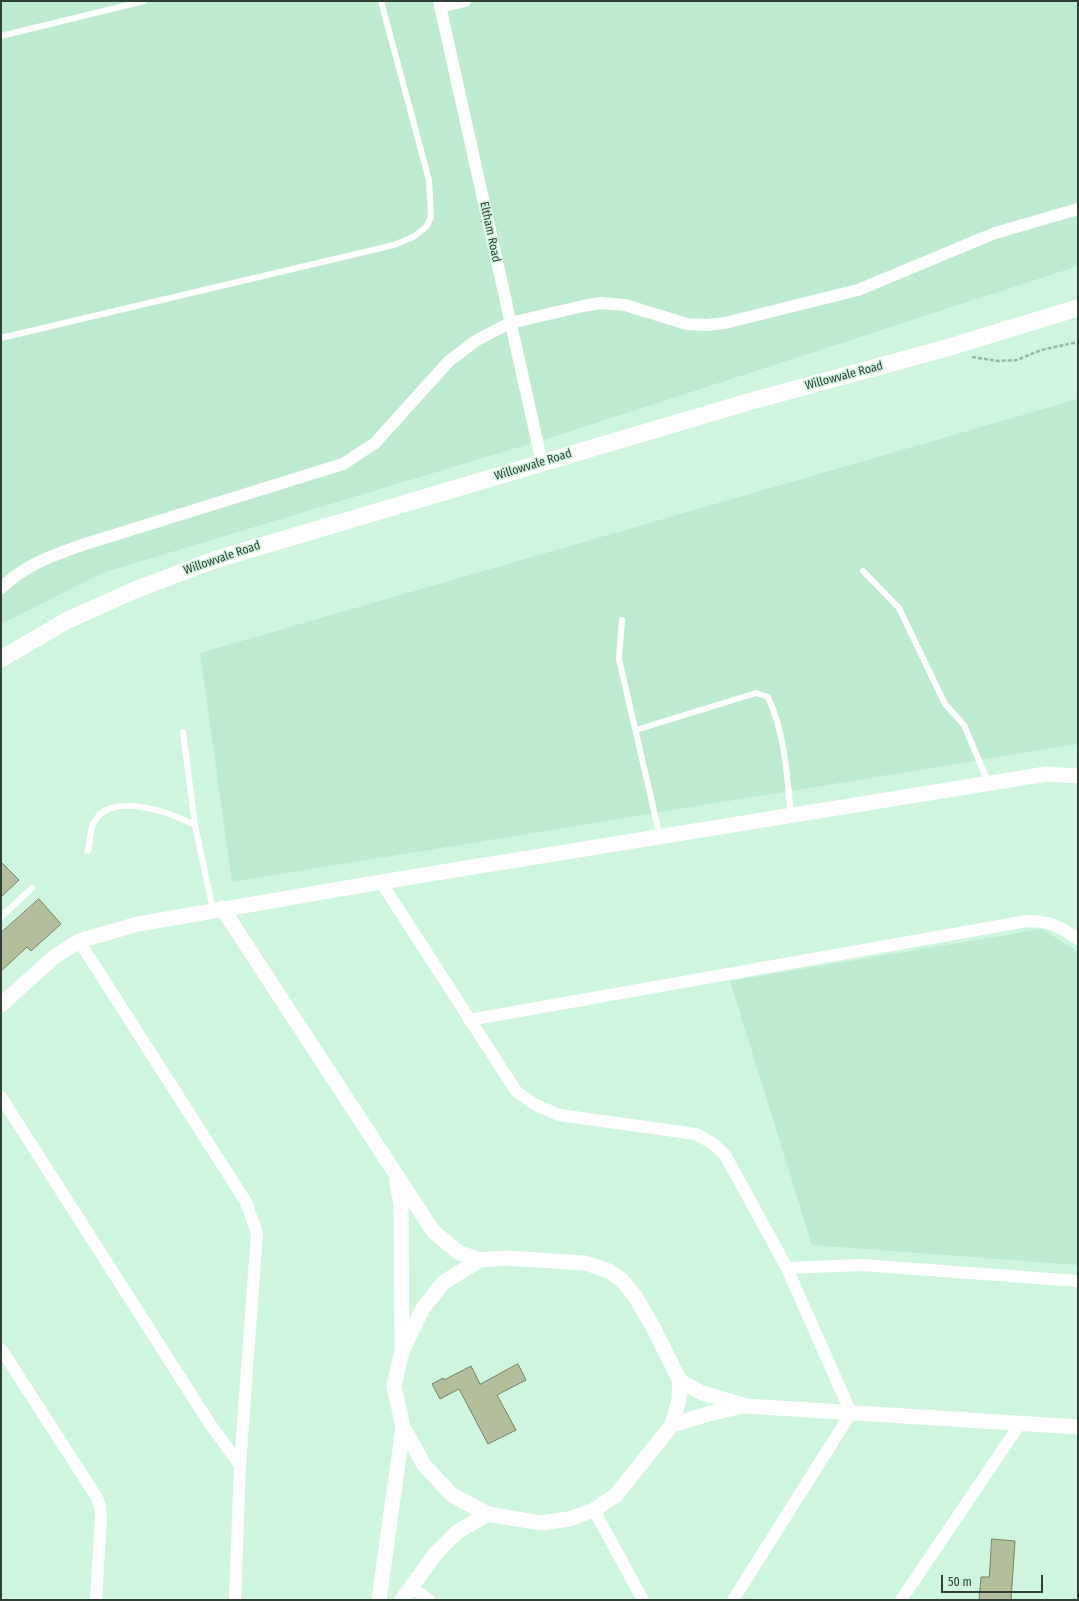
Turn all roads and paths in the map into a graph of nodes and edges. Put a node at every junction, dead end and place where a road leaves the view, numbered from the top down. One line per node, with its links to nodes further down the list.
1 (144, 1): 5 (lane)
2 (381, 1): 9 (lane)
3 (465, 1): 4 (street)
4 (439, 4): 8 (street, Eltham Road)
5 (1, 36)
6 (1078, 209): 8 (street)
7 (1078, 308): 11 (main road, Willowvale Road)
8 (510, 323): 12 (street, Eltham Road); 14 (street)
9 (1, 338)
10 (1078, 342): 11 (path)
11 (943, 349): 12 (main road, Willowvale Road)
12 (542, 462): 16 (main road, Willowvale Road)
13 (863, 571): 20 (lane)
14 (1, 588)
15 (622, 620): 17 (lane)
16 (1, 659)
17 (636, 730): 21 (lane); 23 (lane)
18 (183, 732): 22 (lane)
19 (1078, 776): 20 (street)
20 (988, 784): 21 (street)
21 (792, 816): 23 (street)
22 (195, 825): 24 (lane); 27 (lane)
23 (660, 837): 25 (street)
24 (88, 851)
25 (381, 882): 27 (street); 32 (street)
26 (32, 888): 28 (lane)
27 (218, 909): 30 (street); 34 (street)
28 (1, 917)
29 (1078, 939): 32 (street)
30 (79, 941): 31 (street); 47 (street)
31 (1, 1005)
32 (469, 1020): 36 (street)
33 (1, 1097): 47 (street)
34 (396, 1177): 35 (street); 39 (street)
35 (480, 1260): 39 (street); 40 (street)
36 (787, 1268): 37 (street); 42 (street)
37 (1078, 1281)
38 (1, 1349): 51 (street)
39 (402, 1351): 45 (street)
40 (680, 1381): 41 (street); 44 (street)
41 (746, 1406): 42 (street); 44 (street)
42 (851, 1413): 43 (street); 57 (street)
43 (1020, 1424): 46 (street); 58 (street)
44 (672, 1425): 48 (street)
45 (403, 1427): 49 (street); 53 (street)
46 (1078, 1427)
47 (240, 1465): 52 (street)
48 (594, 1510): 49 (street); 56 (street)
49 (488, 1514): 50 (street)
50 (411, 1587): 54 (street); 55 (street)
51 (96, 1600)
52 (235, 1600)
53 (379, 1600)
54 (402, 1600)
55 (429, 1600)
56 (642, 1600)
57 (733, 1600)
58 (901, 1600)

